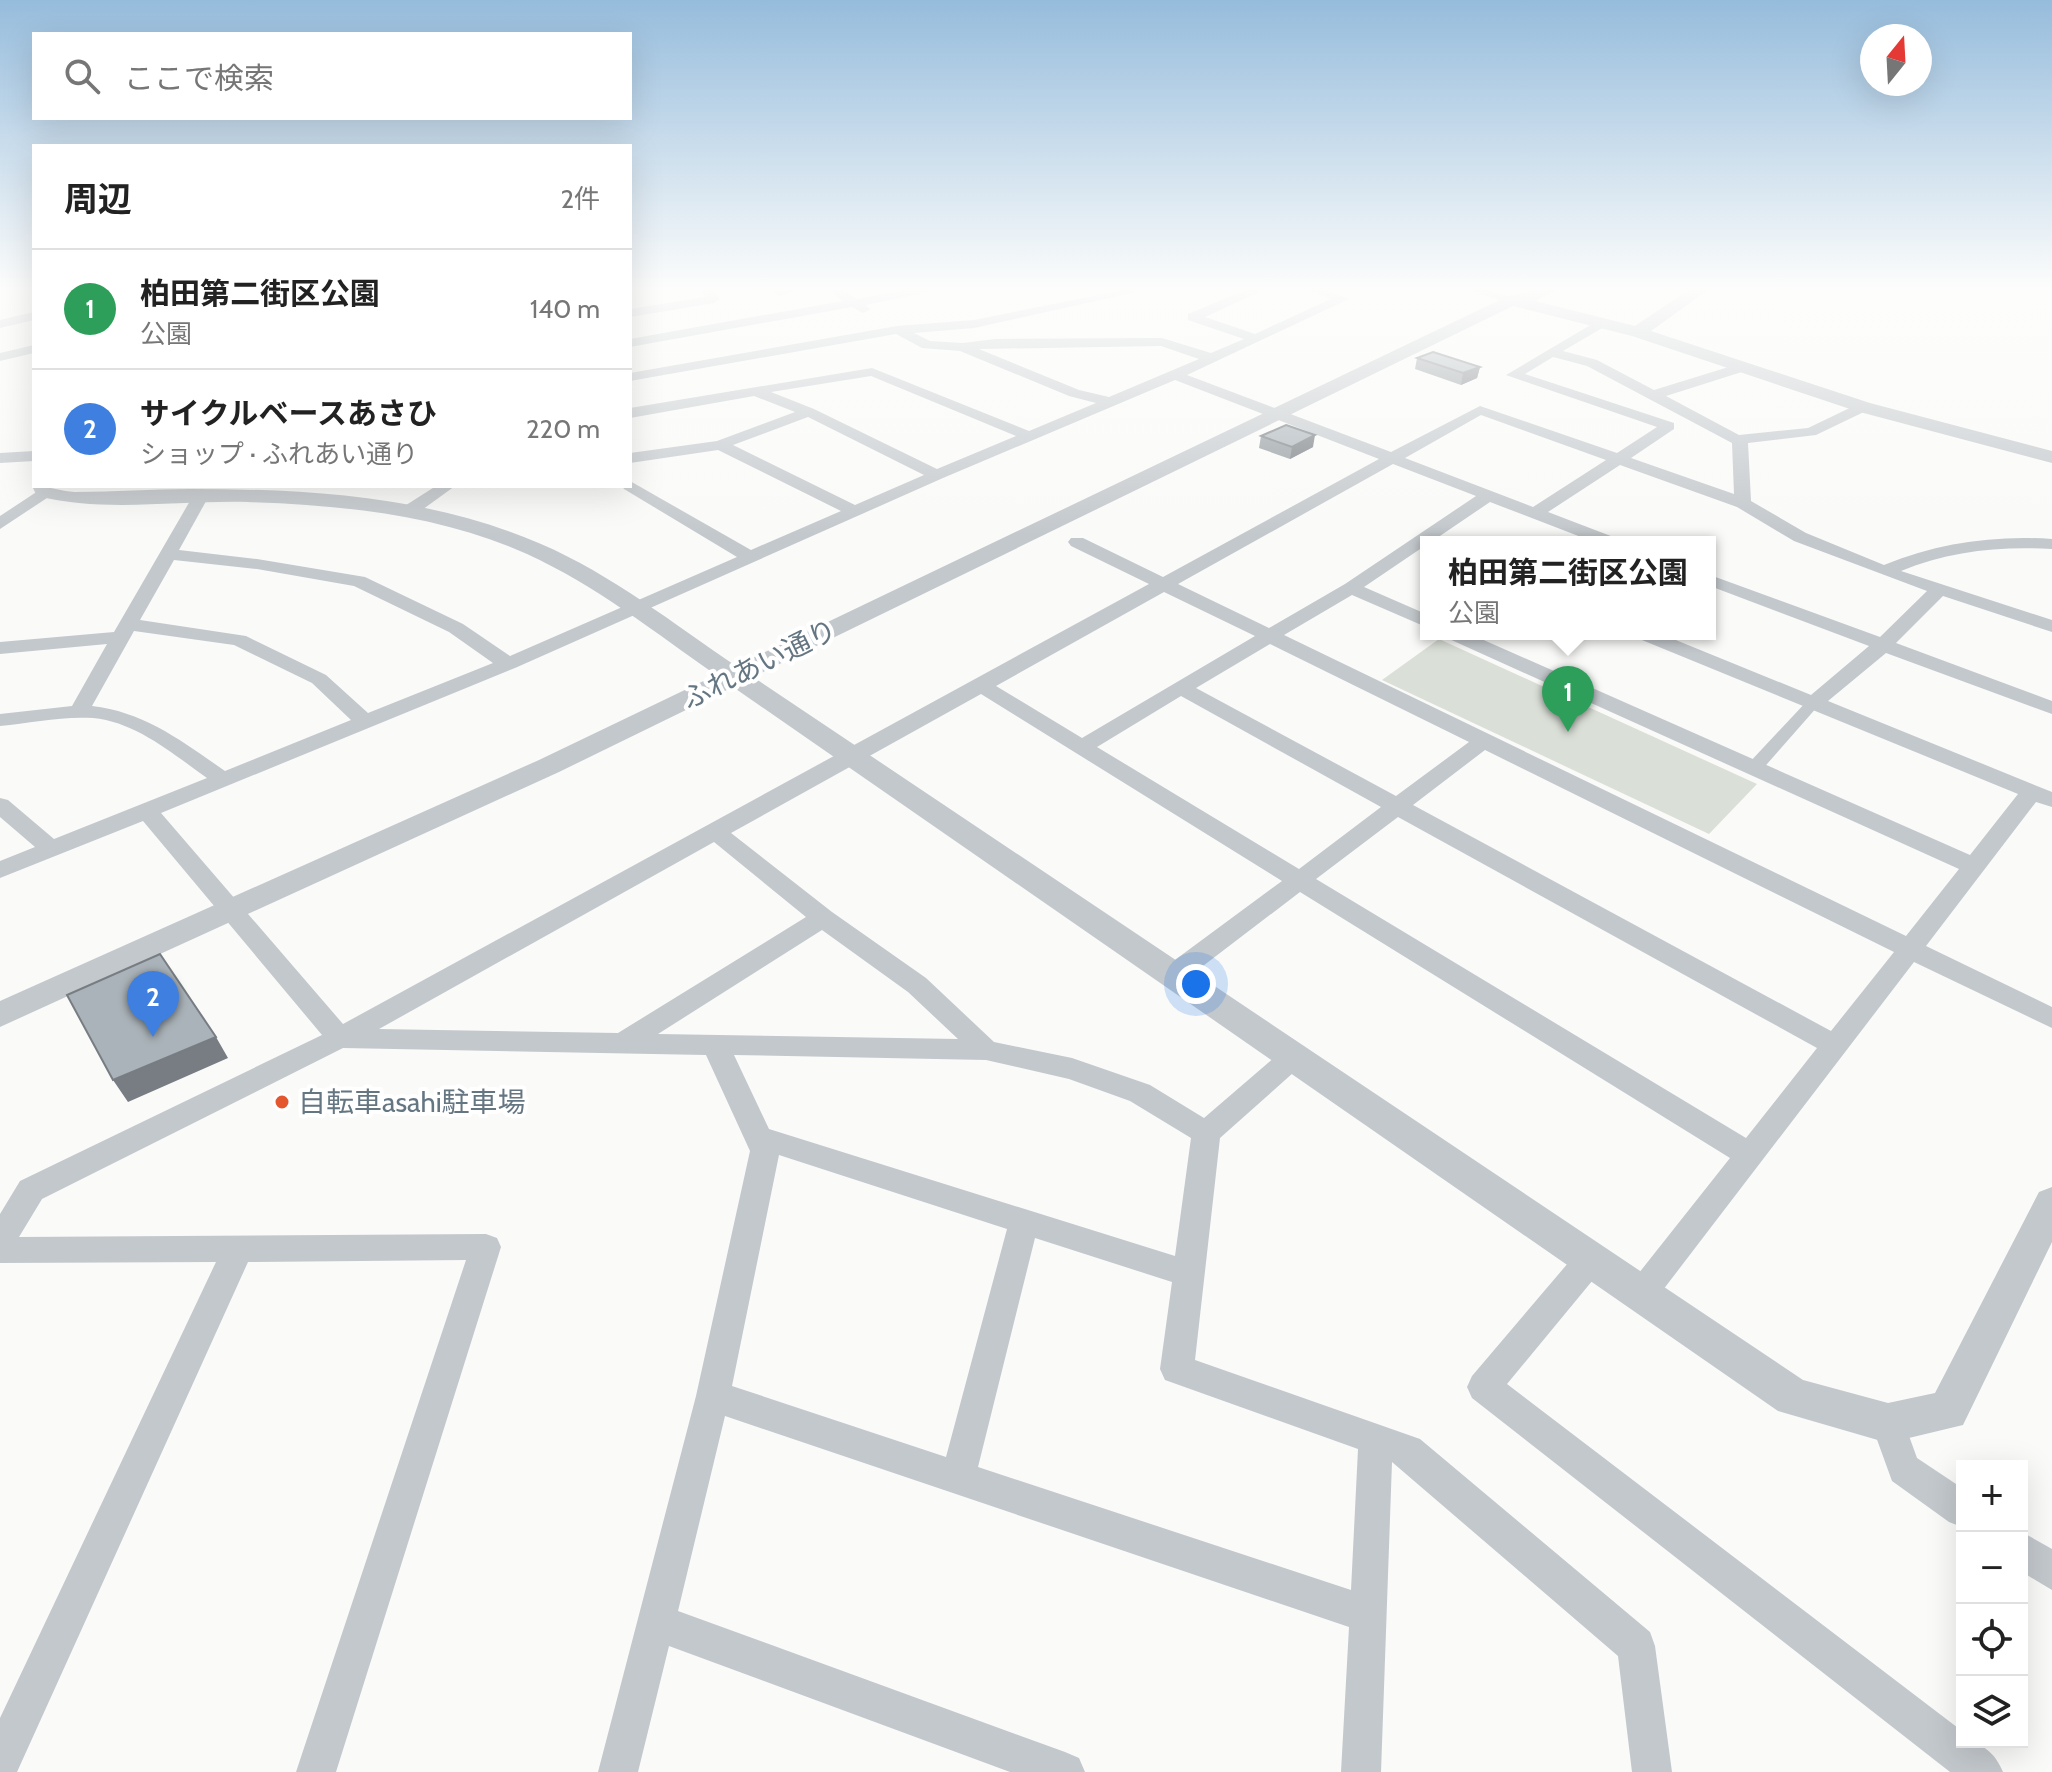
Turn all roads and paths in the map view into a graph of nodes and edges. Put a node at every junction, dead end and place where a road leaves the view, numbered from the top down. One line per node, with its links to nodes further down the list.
1 (672, 370): 10 (street)
2 (1017, 370): 13 (street)
3 (1186, 370): 9 (street)
4 (1367, 370): 17 (street, ふれあい通り)
5 (1522, 370): 25 (street)
6 (1604, 370): 12 (street)
7 (1735, 370): 12 (street)
8 (1745, 370): 15 (street)
9 (1175, 375): 13 (street); 17 (street)
10 (632, 377)
11 (755, 391): 14 (street); 16 (street); 18 (street)
12 (1651, 396): 19 (street)
13 (1109, 402): 18 (street)
14 (633, 407)
15 (1863, 407): 19 (street); 22 (street)
16 (809, 412): 20 (street); 27 (street)
17 (1276, 416): 26 (street); 61 (street, ふれあい通り)
18 (1029, 436): 27 (street)
19 (1737, 440): 34 (street)
20 (720, 445): 24 (street); 36 (street)
21 (32, 456): 23 (street)
22 (2052, 457)
23 (0, 458)
24 (632, 458)
25 (1617, 459): 26 (street); 34 (street); 37 (street)
26 (1391, 460): 32 (street); 48 (street)
27 (937, 475): 36 (street)
28 (632, 487): 45 (street)
29 (444, 488): 35 (street)
30 (43, 489): 31 (street); 33 (street); 38 (street)
31 (202, 494): 35 (street); 44 (street)
32 (1488, 496): 37 (street); 39 (street)
33 (0, 500)
34 (1743, 503): 46 (street)
35 (409, 511): 51 (street)
36 (856, 512): 45 (street)
37 (1535, 513): 40 (street)
38 (0, 524)
39 (1434, 536)
40 (1594, 536)
41 (1077, 542): 48 (street)
42 (2052, 544): 46 (street)
43 (1420, 546): 49 (street)
44 (168, 554): 54 (street); 60 (street)
45 (752, 558): 51 (street)
46 (1884, 571): 50 (street)
47 (1716, 582): 58 (street)
48 (1165, 585): 55 (street); 62 (street)
49 (1351, 588): 52 (street); 55 (street)
50 (1940, 589): 53 (street); 58 (street)
51 (636, 609): 60 (street); 61 (street)
52 (1420, 618)
53 (2052, 626)
54 (124, 630): 59 (street); 66 (street); 68 (street)
55 (1270, 636): 63 (street); 69 (street)
56 (1467, 640): 72 (street)
57 (1659, 640): 64 (street)
58 (1883, 645): 64 (street); 65 (street)
59 (0, 648)
60 (508, 664): 68 (street)
61 (734, 677): 71 (street); 83 (street, ふれあい通り)
62 (982, 686): 70 (street); 71 (street)
63 (1179, 687): 70 (street); 76 (street)
64 (1813, 703): 72 (street); 74 (street)
65 (2052, 708)
66 (78, 713): 67 (street); 73 (street)
67 (0, 720)
68 (366, 723): 73 (street)
69 (1484, 741): 76 (street); 85 (street)
70 (1081, 747): 82 (street)
71 (852, 758): 78 (street); 86 (street)
72 (1754, 768): 80 (street)
73 (226, 781): 77 (street)
74 (2042, 796): 80 (street)
75 (0, 805): 79 (street)
76 (1398, 806): 82 (street); 92 (street)
77 (147, 811): 79 (street); 83 (street)
78 (716, 832): 84 (street); 89 (street)
79 (50, 848): 81 (street)
80 (1974, 866): 85 (street)
81 (0, 870)
82 (1300, 880): 86 (street); 97 (street)
83 (232, 911): 87 (street, ふれあい通り); 89 (street)
84 (823, 918): 90 (street); 93 (street)
85 (1910, 949): 88 (street); 92 (street)
86 (1173, 975): 94 (street)
87 (0, 1015)
88 (2052, 1018)
89 (340, 1038): 90 (street); 100 (street)
90 (623, 1043): 91 (street)
91 (715, 1045): 93 (street); 96 (street)
92 (1835, 1046): 97 (street)
93 (986, 1050): 95 (street)
94 (1293, 1057): 95 (street); 103 (street)
95 (1206, 1133): 104 (street)
96 (758, 1137): 99 (street); 106 (street)
97 (1749, 1155): 105 (street)
98 (2052, 1203): 107 (street)
99 (1024, 1221): 104 (street); 109 (street)
100 (0, 1240)
101 (238, 1249): 102 (street); 115 (street); 116 (street)
102 (0, 1250)
103 (1591, 1259): 105 (street); 121 (street)
104 (1189, 1274): 108 (street)
105 (1642, 1293): 107 (street)
106 (713, 1396): 109 (street); 114 (street)
107 (1888, 1423): 110 (street)
108 (1376, 1439): 113 (street); 120 (street)
109 (958, 1478): 113 (street)
110 (1956, 1505)
111 (2028, 1554): 112 (street)
112 (2052, 1571)
113 (1367, 1614): 119 (street)
114 (656, 1622): 117 (street); 118 (street)
115 (0, 1763)
116 (316, 1772)
117 (618, 1772)
118 (1065, 1772)
119 (1361, 1772)
120 (1652, 1772)
121 (1983, 1772)

